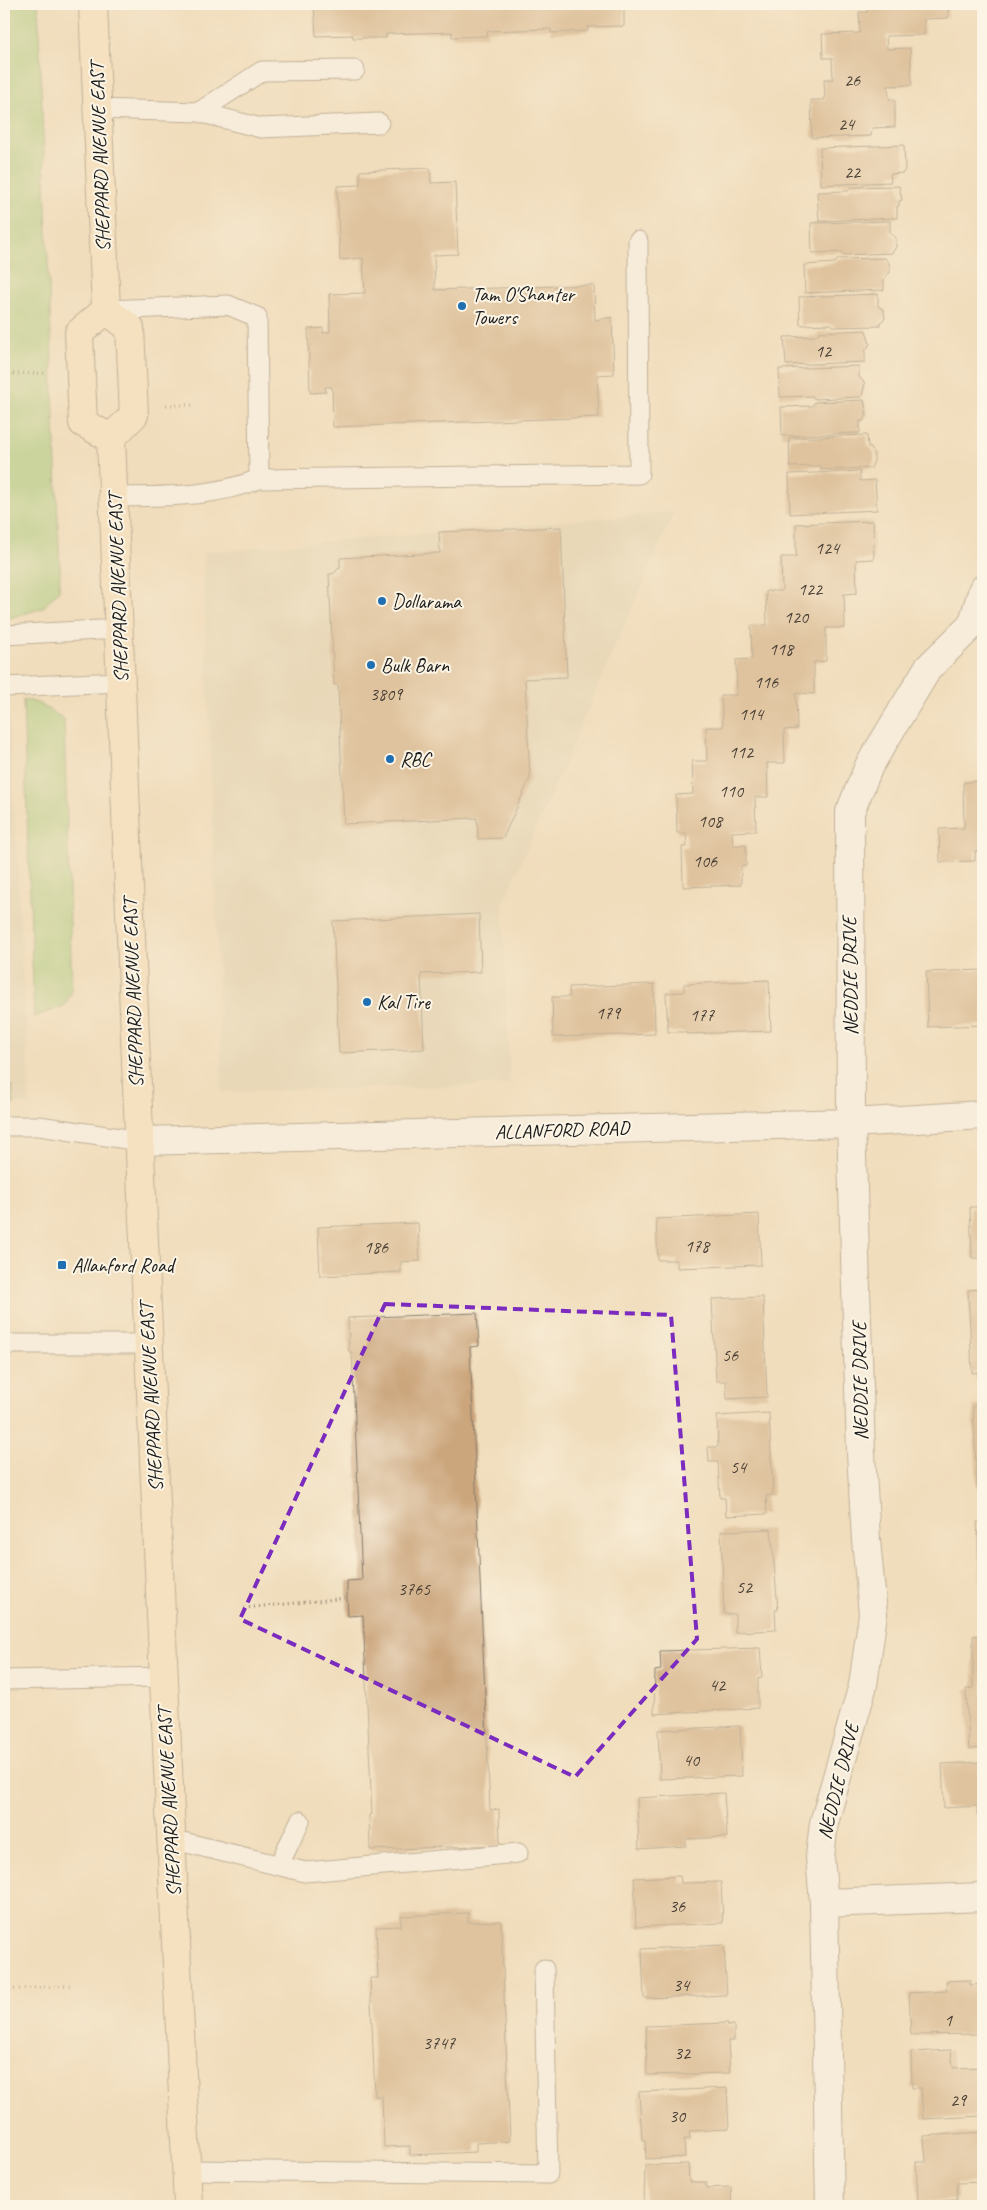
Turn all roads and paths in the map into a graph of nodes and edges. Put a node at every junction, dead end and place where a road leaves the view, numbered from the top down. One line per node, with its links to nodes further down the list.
1 (93, 4): 3 (main road, SHEPPARD AVENUE EAST)
2 (355, 70): 4 (lane)
3 (98, 109): 4 (lane); 7 (main road, SHEPPARD AVENUE EAST)
4 (200, 112): 5 (lane)
5 (379, 123)
6 (638, 241): 13 (lane)
7 (106, 310): 12 (main road); 12 (main road); 13 (lane)
8 (51, 372): 9 (path)
9 (8, 374)
10 (194, 405): 11 (path)
11 (162, 406)
12 (111, 438): 14 (main road, SHEPPARD AVENUE EAST)
13 (259, 479): 14 (lane)
14 (114, 497): 16 (main road, SHEPPARD AVENUE EAST)
15 (983, 589): 21 (street, NEDDIE DRIVE)
16 (119, 629): 17 (lane); 18 (main road, SHEPPARD AVENUE EAST)
17 (4, 634)
18 (121, 682): 19 (lane); 23 (main road, SHEPPARD AVENUE EAST)
19 (4, 687)
20 (983, 1115): 21 (street, ALLANFORD ROAD)
21 (851, 1123): 23 (street, ALLANFORD ROAD); 35 (street, NEDDIE DRIVE)
22 (4, 1126): 23 (lane)
23 (140, 1141): 25 (main road, SHEPPARD AVENUE EAST)
24 (4, 1344): 25 (lane)
25 (149, 1344): 28 (main road, SHEPPARD AVENUE EAST)
26 (347, 1598): 27 (path)
27 (244, 1608)
28 (164, 1677): 29 (lane); 31 (main road, SHEPPARD AVENUE EAST)
29 (4, 1680)
30 (300, 1821): 33 (lane)
31 (171, 1839): 33 (lane); 39 (main road, SHEPPARD AVENUE EAST)
32 (518, 1853): 33 (lane)
33 (278, 1865)
34 (983, 1897): 35 (street)
35 (824, 1903): 41 (street, NEDDIE DRIVE)
36 (544, 1969): 39 (lane)
37 (72, 1985): 38 (path)
38 (4, 1990)
39 (186, 2170): 40 (main road, SHEPPARD AVENUE EAST)
40 (188, 2206)
41 (830, 2206)

